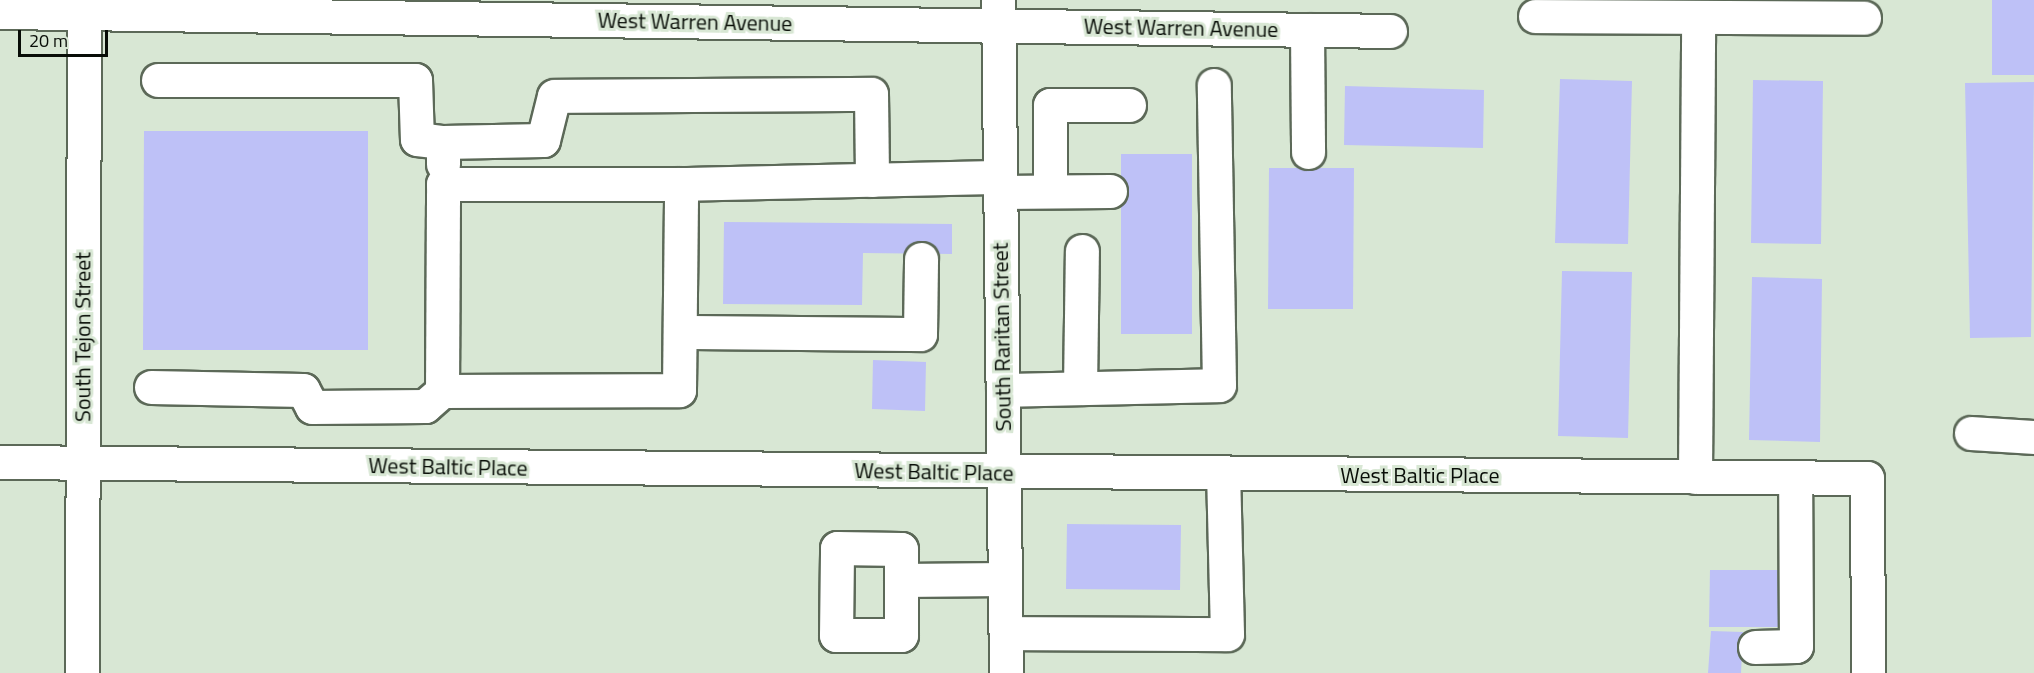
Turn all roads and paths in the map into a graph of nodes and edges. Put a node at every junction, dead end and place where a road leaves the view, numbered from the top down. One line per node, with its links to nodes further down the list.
1 (84, 6): 2 (street, West Warren Avenue); 4 (street, West Warren Avenue); 33 (street, South Tejon Street)
2 (140, 7): 3 (street, West Warren Avenue)
3 (323, 8): 5 (street, West Warren Avenue)
4 (0, 12)
5 (907, 12): 6 (street, West Warren Avenue)
6 (998, 13): 10 (street, West Warren Avenue); 20 (street, South Raritan Street)
7 (1535, 16): 8 (street)
8 (1698, 17): 9 (street); 36 (street)
9 (1864, 18)
10 (1307, 30): 11 (street, West Warren Avenue); 16 (street)
11 (1390, 30)
12 (158, 80): 15 (street)
13 (1214, 85): 27 (street)
14 (1129, 105): 21 (street)
15 (443, 142): 17 (street); 18 (street)
16 (1308, 152)
17 (872, 180): 19 (street); 20 (street)
18 (443, 184): 19 (street); 29 (street)
19 (681, 184): 25 (street)
20 (1000, 184): 21 (street); 28 (street, South Raritan Street)
21 (1050, 191): 22 (street)
22 (1110, 191)
23 (1082, 251): 27 (street)
24 (921, 259): 25 (street)
25 (680, 332): 29 (street)
26 (151, 387): 29 (street)
27 (1080, 388): 28 (street)
28 (1003, 390): 34 (street, South Raritan Street)
29 (442, 391)
30 (1971, 433): 31 (street)
31 (2034, 437)
32 (0, 462): 33 (street, West Baltic Place)
33 (83, 462): 34 (street, West Baltic Place); 42 (street, South Tejon Street)
34 (1004, 473): 35 (street, West Baltic Place); 38 (street, South Raritan Street)
35 (1223, 475): 36 (street, West Baltic Place); 40 (street)
36 (1695, 477): 37 (street, West Baltic Place)
37 (1795, 478): 41 (street); 44 (street, West Baltic Place)
38 (1005, 579): 39 (street); 40 (street, South Raritan Street)
39 (901, 580)
40 (1006, 633): 43 (street, South Raritan Street)
41 (1755, 647)
42 (82, 673)
43 (1006, 673)
44 (1868, 673)

